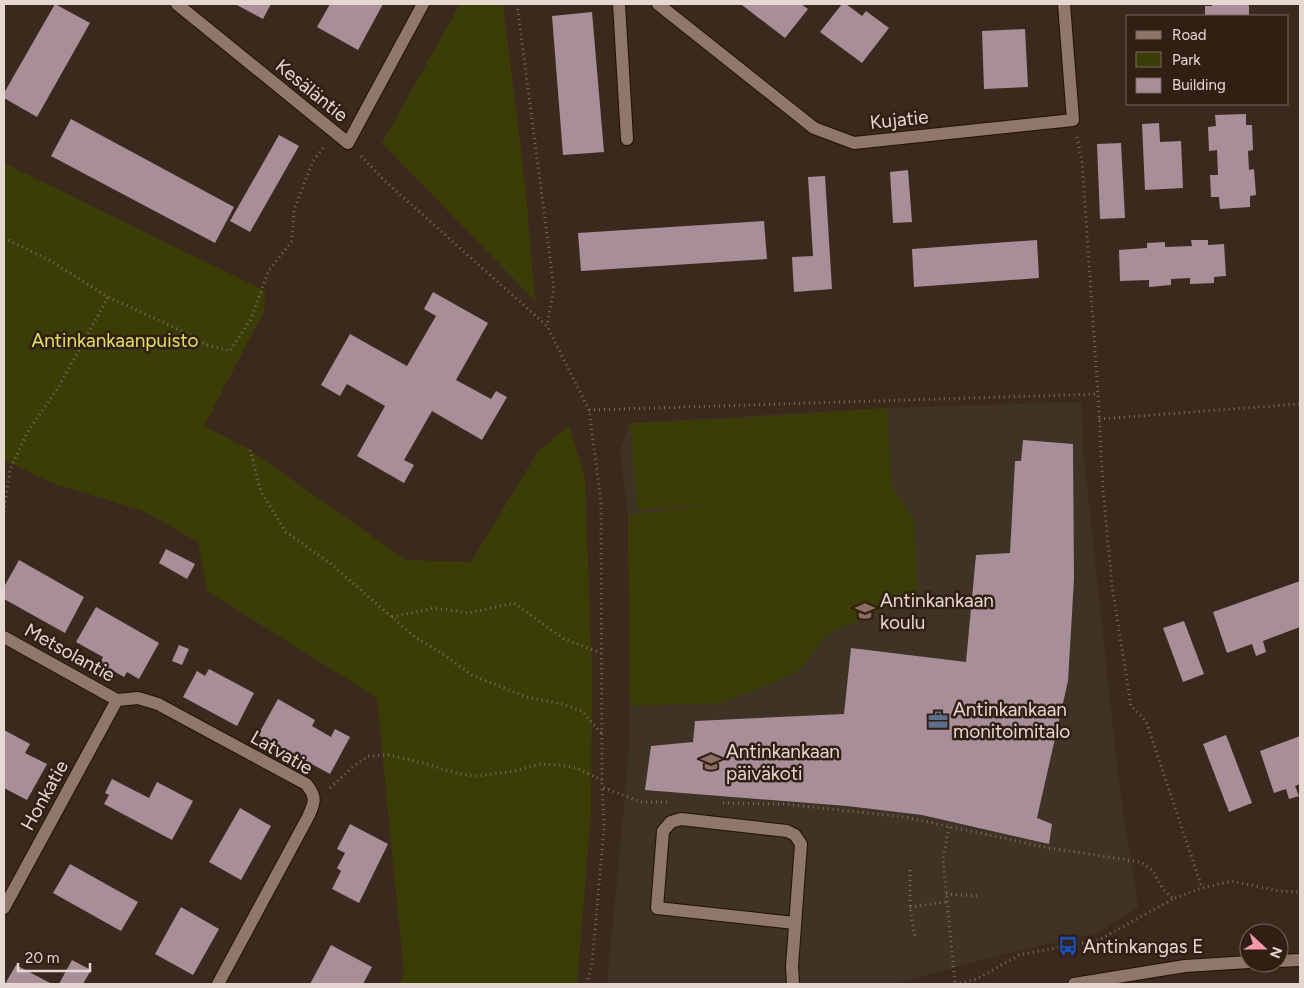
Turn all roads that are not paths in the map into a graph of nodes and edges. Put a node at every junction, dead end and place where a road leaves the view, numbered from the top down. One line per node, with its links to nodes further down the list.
1 (177, 4): 2 (street, Kesäläntie)
2 (423, 4)
3 (619, 4): 6 (street)
4 (658, 4): 5 (street, Kujatie)
5 (1064, 4)
6 (628, 139)
7 (4, 637): 8 (street, Metsolantie)
8 (117, 700): 9 (street, Honkatie); 12 (street, Latvatie)
9 (4, 908)
10 (795, 923): 10 (street); 13 (street)
11 (1239, 963): 14 (street)
12 (218, 984)
13 (793, 984)
14 (1074, 984)

